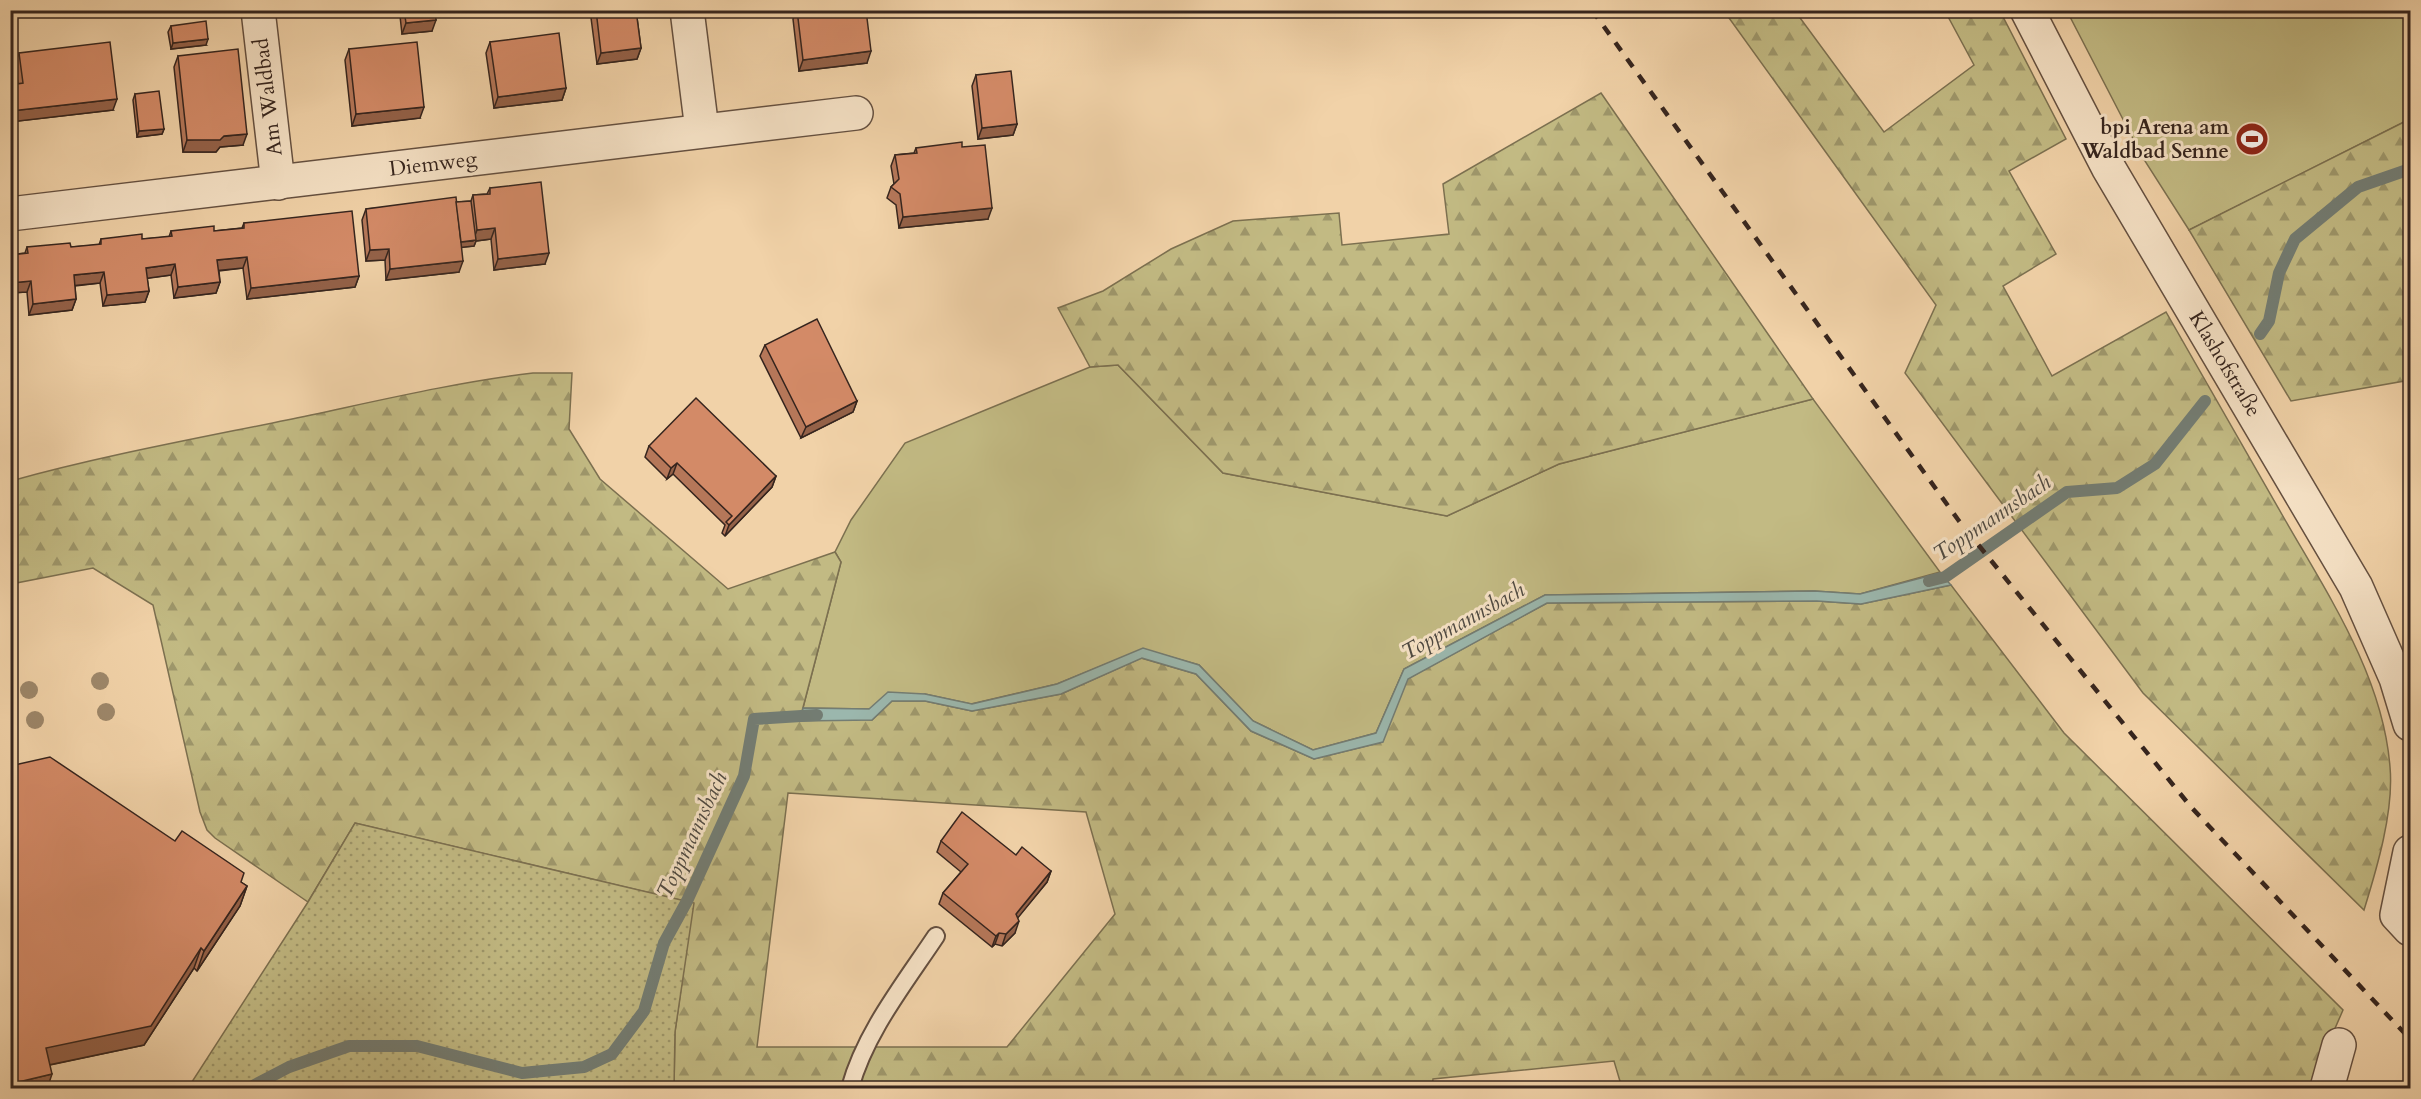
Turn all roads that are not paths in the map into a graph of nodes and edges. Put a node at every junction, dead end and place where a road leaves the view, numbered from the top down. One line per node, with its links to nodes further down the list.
1 (258, 10): 6 (street, Am Waldbad)
2 (687, 10): 5 (street)
3 (2027, 10): 8 (street, Klashofstraße)
4 (856, 112): 5 (street, Diemweg)
5 (702, 130): 6 (street, Diemweg)
6 (278, 183): 7 (street, Diemweg)
7 (10, 214)
8 (2410, 724)
9 (2410, 852): 10 (street)
10 (2410, 929)
11 (936, 936): 13 (lane)
12 (2339, 1046): 14 (street)
13 (850, 1089)
14 (2327, 1089)

